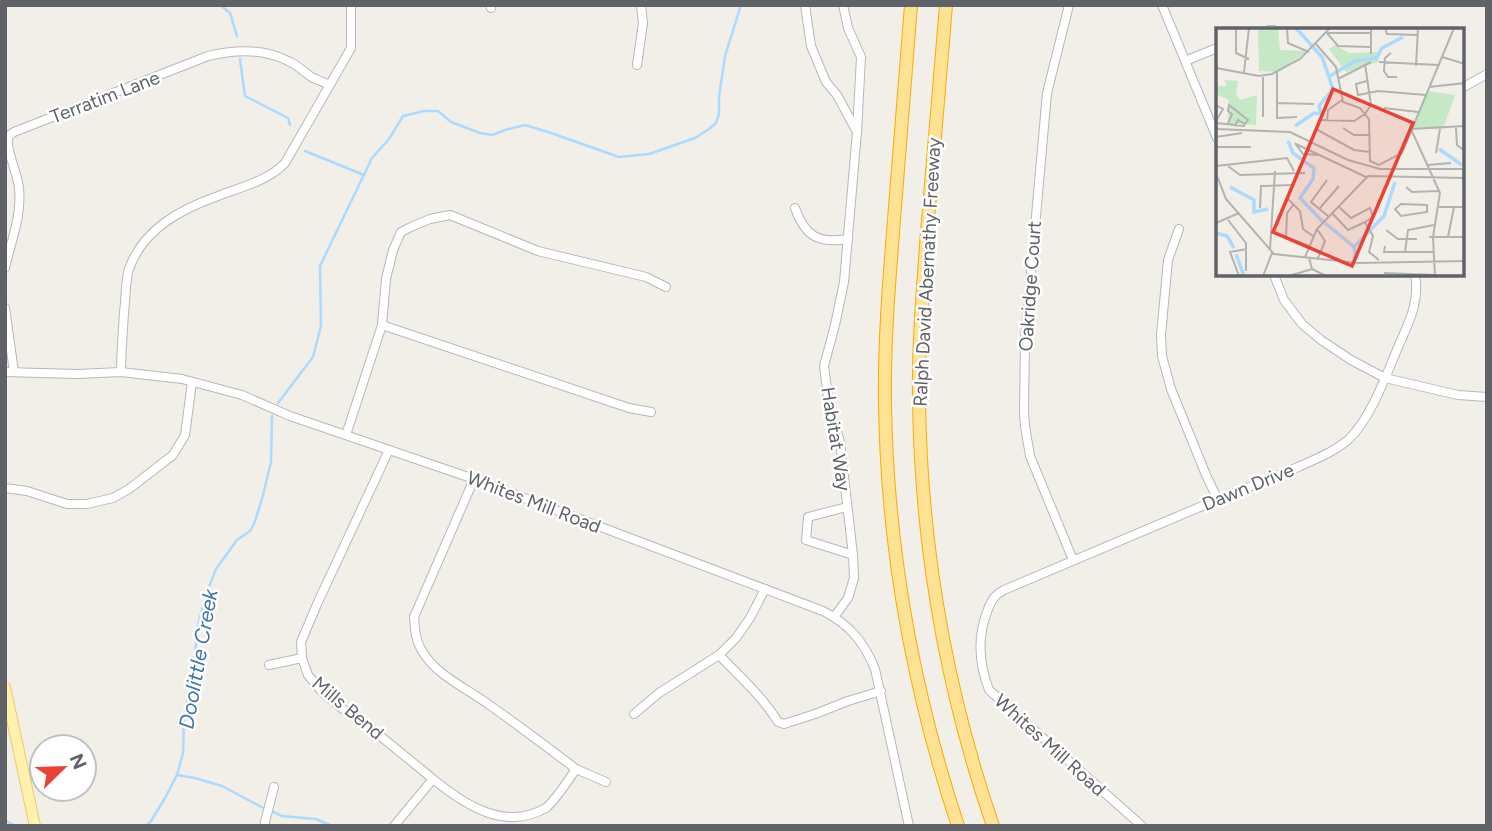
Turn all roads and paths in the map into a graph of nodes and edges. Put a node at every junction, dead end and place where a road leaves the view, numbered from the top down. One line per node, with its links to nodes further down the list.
1 (351, 5): 13 (street)
2 (640, 5): 11 (street)
3 (805, 5): 15 (street)
4 (843, 5): 15 (street, Habitat Way)
5 (911, 5): 57 (highway, Ralph David Abernathy Freeway)
6 (946, 5): 58 (highway, Ralph David Abernathy Freeway)
7 (1069, 5): 39 (street, Oakridge Court)
8 (1162, 5): 10 (street)
9 (1216, 48): 10 (street)
10 (1185, 61): 16 (street)
11 (637, 65)
12 (1487, 74): 14 (street)
13 (329, 85): 20 (street, Terratim Lane); 27 (street)
14 (1464, 88)
15 (857, 132): 19 (street, Habitat Way)
16 (1216, 136)
17 (795, 208): 19 (street)
18 (1179, 229): 36 (street)
19 (848, 239): 37 (street, Habitat Way)
20 (5, 268)
21 (1274, 276): 28 (street)
22 (1416, 276): 28 (street, Dawn Drive)
23 (666, 287): 25 (street)
24 (5, 308): 26 (street)
25 (382, 325): 31 (street); 32 (street)
26 (10, 372): 27 (street, Whites Mill Road)
27 (121, 372): 29 (street, Whites Mill Road)
28 (1385, 378): 30 (street); 36 (street, Dawn Drive)
29 (192, 382): 32 (street, Whites Mill Road); 35 (street)
30 (1487, 397)
31 (651, 412)
32 (346, 435): 33 (street, Whites Mill Road)
33 (389, 450): 34 (street, Whites Mill Road); 44 (street, Mills Bend)
34 (474, 479): 40 (street, Whites Mill Road); 49 (street)
35 (5, 488)
36 (1218, 500): 39 (street, Dawn Drive)
37 (847, 507): 38 (street, Habitat Way); 38 (street)
38 (853, 555): 42 (street, Habitat Way)
39 (1073, 561): 41 (street, Dawn Drive)
40 (765, 589): 42 (street, Whites Mill Road); 43 (street)
41 (987, 611): 59 (street, Whites Mill Road)
42 (834, 617): 47 (street, Whites Mill Road)
43 (719, 655): 47 (street); 48 (street)
44 (302, 657): 45 (street); 50 (street, Mills Bend)
45 (269, 665)
46 (5, 687): 53 (main road)
47 (881, 691): 56 (street, Whites Mill Road)
48 (634, 714)
49 (576, 769): 50 (street, Mills Bend); 51 (street)
50 (433, 779): 55 (street)
51 (606, 782)
52 (274, 787): 54 (street)
53 (36, 826)
54 (264, 826)
55 (394, 826)
56 (909, 826)
57 (958, 826)
58 (993, 826)
59 (1142, 826)

